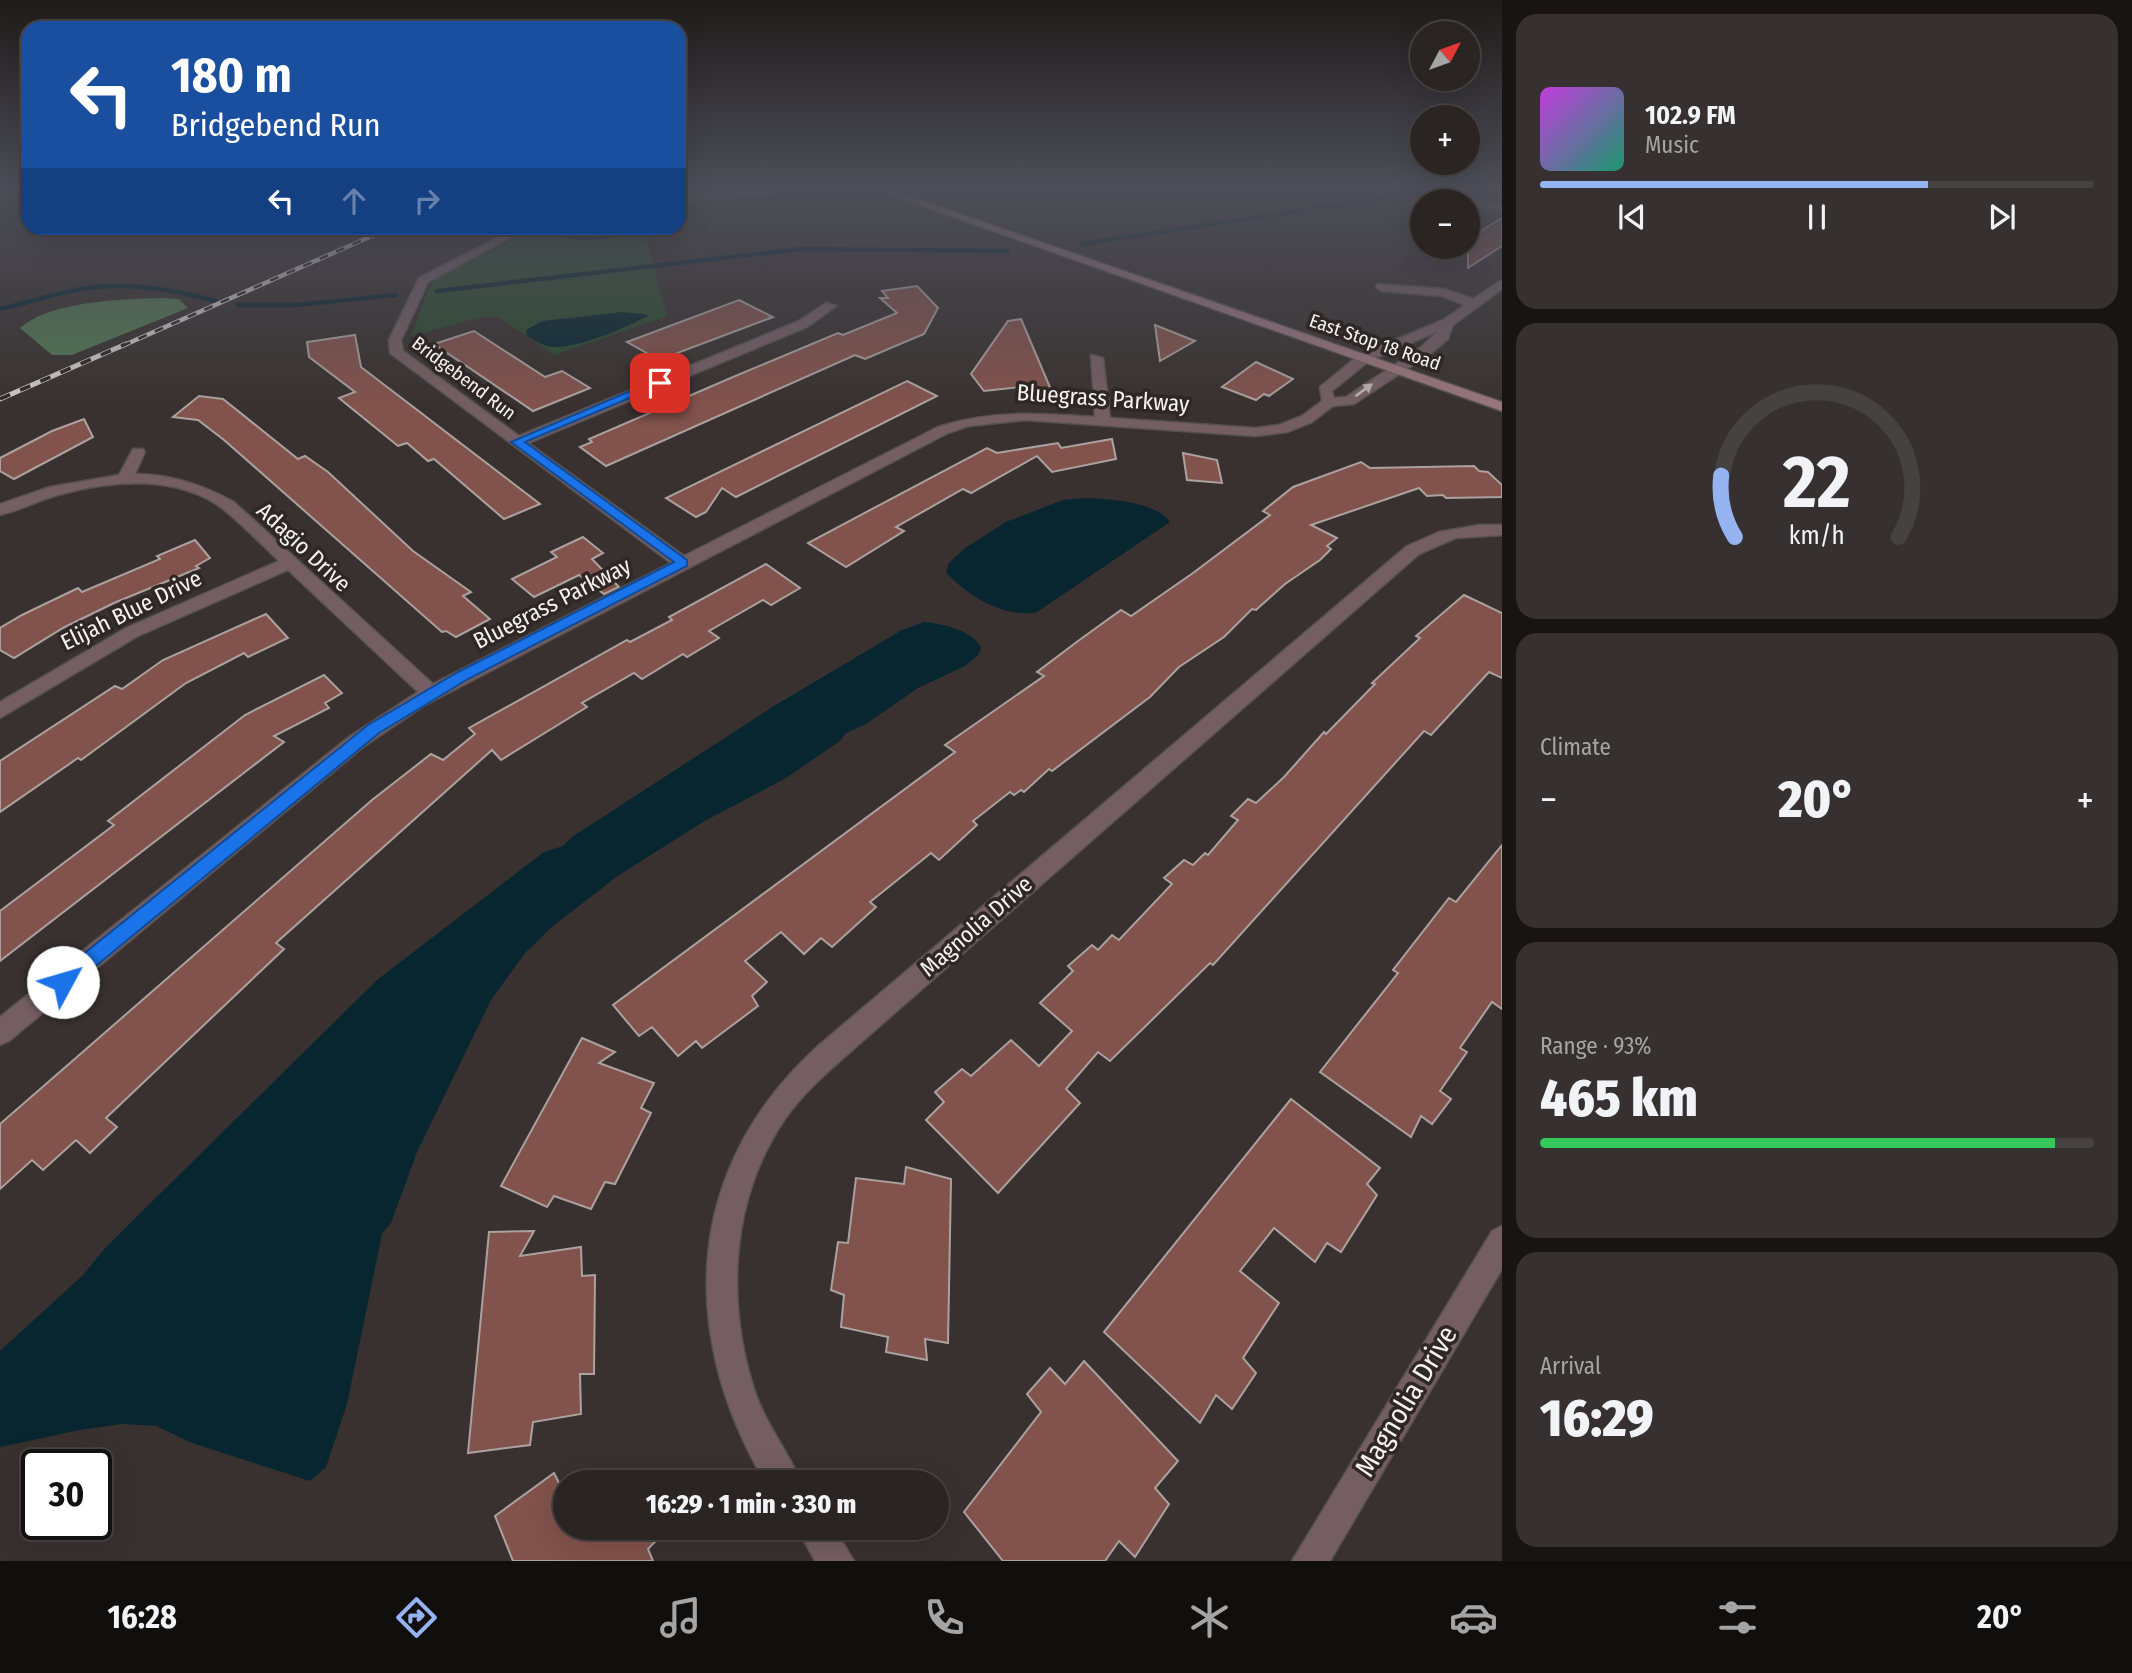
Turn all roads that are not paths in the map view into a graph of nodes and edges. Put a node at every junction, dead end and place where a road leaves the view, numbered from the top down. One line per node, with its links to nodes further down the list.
1 (460, 262): 14 (street, Bridgebend Run)
2 (1088, 262): 9 (street, East Stop 18 Road)
3 (1502, 284): 5 (street)
4 (1382, 287): 5 (street)
5 (1472, 303): 7 (street)
6 (830, 306): 14 (street)
7 (1447, 323): 9 (street); 10 (street, Bluegrass Parkway)
8 (1096, 358): 13 (street)
9 (1364, 358): 10 (street, East Stop 18 Road); 11 (street, Bluegrass Parkway)
10 (1396, 370): 11 (street, Bluegrass Parkway, one-way to 10); 12 (street, East Stop 18 Road)
11 (1329, 402): 13 (street, Bluegrass Parkway)
12 (1502, 407)
13 (1103, 422): 20 (street, Bluegrass Parkway)
14 (517, 442): 20 (street, Bridgebend Run)
15 (138, 452): 16 (street)
16 (125, 479): 17 (street, Adagio Drive); 19 (street, Adagio Drive)
17 (0, 510)
18 (1502, 530): 25 (street, Magnolia Drive)
19 (289, 563): 21 (street, Adagio Drive); 22 (street, Elijah Blue Drive)
20 (683, 563): 21 (street, Bluegrass Parkway)
21 (431, 693): 23 (street, Bluegrass Parkway)
22 (0, 711)
23 (0, 1033)
24 (1502, 1241): 28 (street, Magnolia Drive)
25 (776, 1470)
26 (822, 1540): 27 (street)
27 (836, 1561)
28 (1310, 1561)

